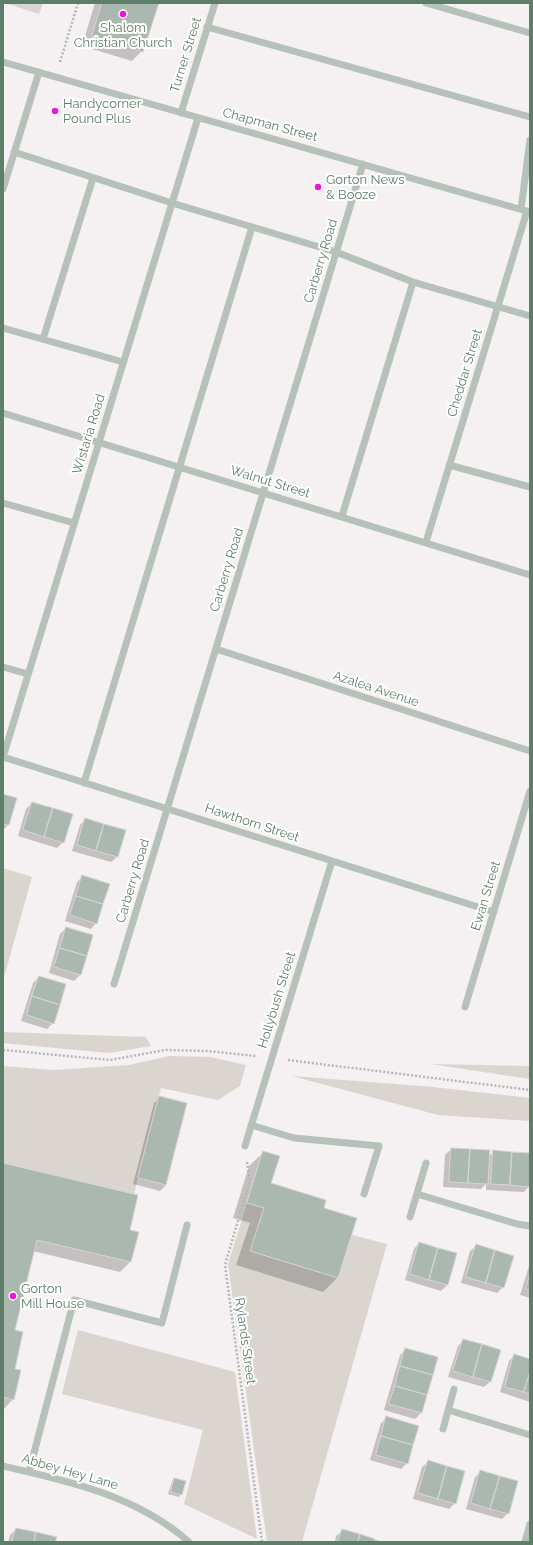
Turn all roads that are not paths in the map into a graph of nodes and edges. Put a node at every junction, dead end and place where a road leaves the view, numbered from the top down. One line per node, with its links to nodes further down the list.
1 (215, 3): 3 (street, Turner Street)
2 (426, 3): 4 (street)
3 (207, 27): 7 (street, Turner Street); 9 (street)
4 (530, 32)
5 (3, 62): 6 (street, Chapman Street)
6 (39, 72): 7 (street, Chapman Street); 11 (street)
7 (181, 113): 8 (street, Chapman Street)
8 (198, 118): 12 (street, Chapman Street); 15 (street, Wistaria Road)
9 (530, 118)
10 (530, 140): 16 (street, Cheddar Street)
11 (14, 152): 13 (street); 14 (street)
12 (363, 164): 16 (street, Chapman Street); 18 (street, Carberry Road)
13 (93, 178): 15 (street); 23 (street)
14 (3, 190)
15 (172, 203): 17 (street); 24 (street, Wistaria Road)
16 (526, 211): 20 (street, Cheddar Street)
17 (252, 227): 18 (street); 28 (street)
18 (336, 252): 19 (street); 30 (street, Carberry Road)
19 (413, 282): 20 (street); 32 (street)
20 (498, 306): 21 (street); 27 (street, Cheddar Street)
21 (530, 316)
22 (3, 328): 23 (street)
23 (43, 339): 24 (street)
24 (123, 362): 26 (street, Wistaria Road)
25 (3, 413): 26 (street, Walnut Street)
26 (99, 442): 28 (street, Walnut Street); 33 (street, Wistaria Road)
27 (449, 465): 29 (street); 34 (street, Cheddar Street)
28 (179, 467): 30 (street, Walnut Street); 41 (street)
29 (530, 487)
30 (263, 493): 32 (street, Walnut Street); 36 (street, Carberry Road)
31 (3, 502): 33 (street)
32 (342, 516): 34 (street, Walnut Street)
33 (74, 523): 38 (street, Wistaria Road)
34 (426, 542): 35 (street, Walnut Street)
35 (530, 574)
36 (216, 649): 39 (street, Azalea Avenue); 43 (street, Carberry Road)
37 (3, 667): 38 (street)
38 (28, 674): 40 (street, Wistaria Road)
39 (530, 752)
40 (3, 757): 41 (street, Hawthorn Street)
41 (84, 783): 43 (street, Hawthorn Street)
42 (530, 791): 45 (street, Ewan Street)
43 (167, 809): 44 (street, Hawthorn Street); 46 (street, Carberry Road)
44 (332, 861): 45 (street, Hawthorn Street); 48 (street, Hollybush Street)
45 (494, 912): 47 (street, Ewan Street)
46 (114, 984)
47 (465, 1007)
48 (251, 1125): 49 (street, Hollybush Street); 51 (street)
49 (245, 1146)
50 (426, 1163): 52 (street)
51 (364, 1194)
52 (417, 1194): 53 (street); 55 (street)
53 (410, 1217)
54 (187, 1225): 61 (street)
55 (530, 1226)
56 (454, 1389): 57 (street)
57 (448, 1410): 58 (street); 59 (street)
58 (443, 1429)
59 (530, 1435)
60 (3, 1466): 61 (street, Abbey Hey Lane)
61 (29, 1472): 63 (street, Abbey Hey Lane)
62 (530, 1524): 64 (street)
63 (189, 1542)
64 (525, 1542)

